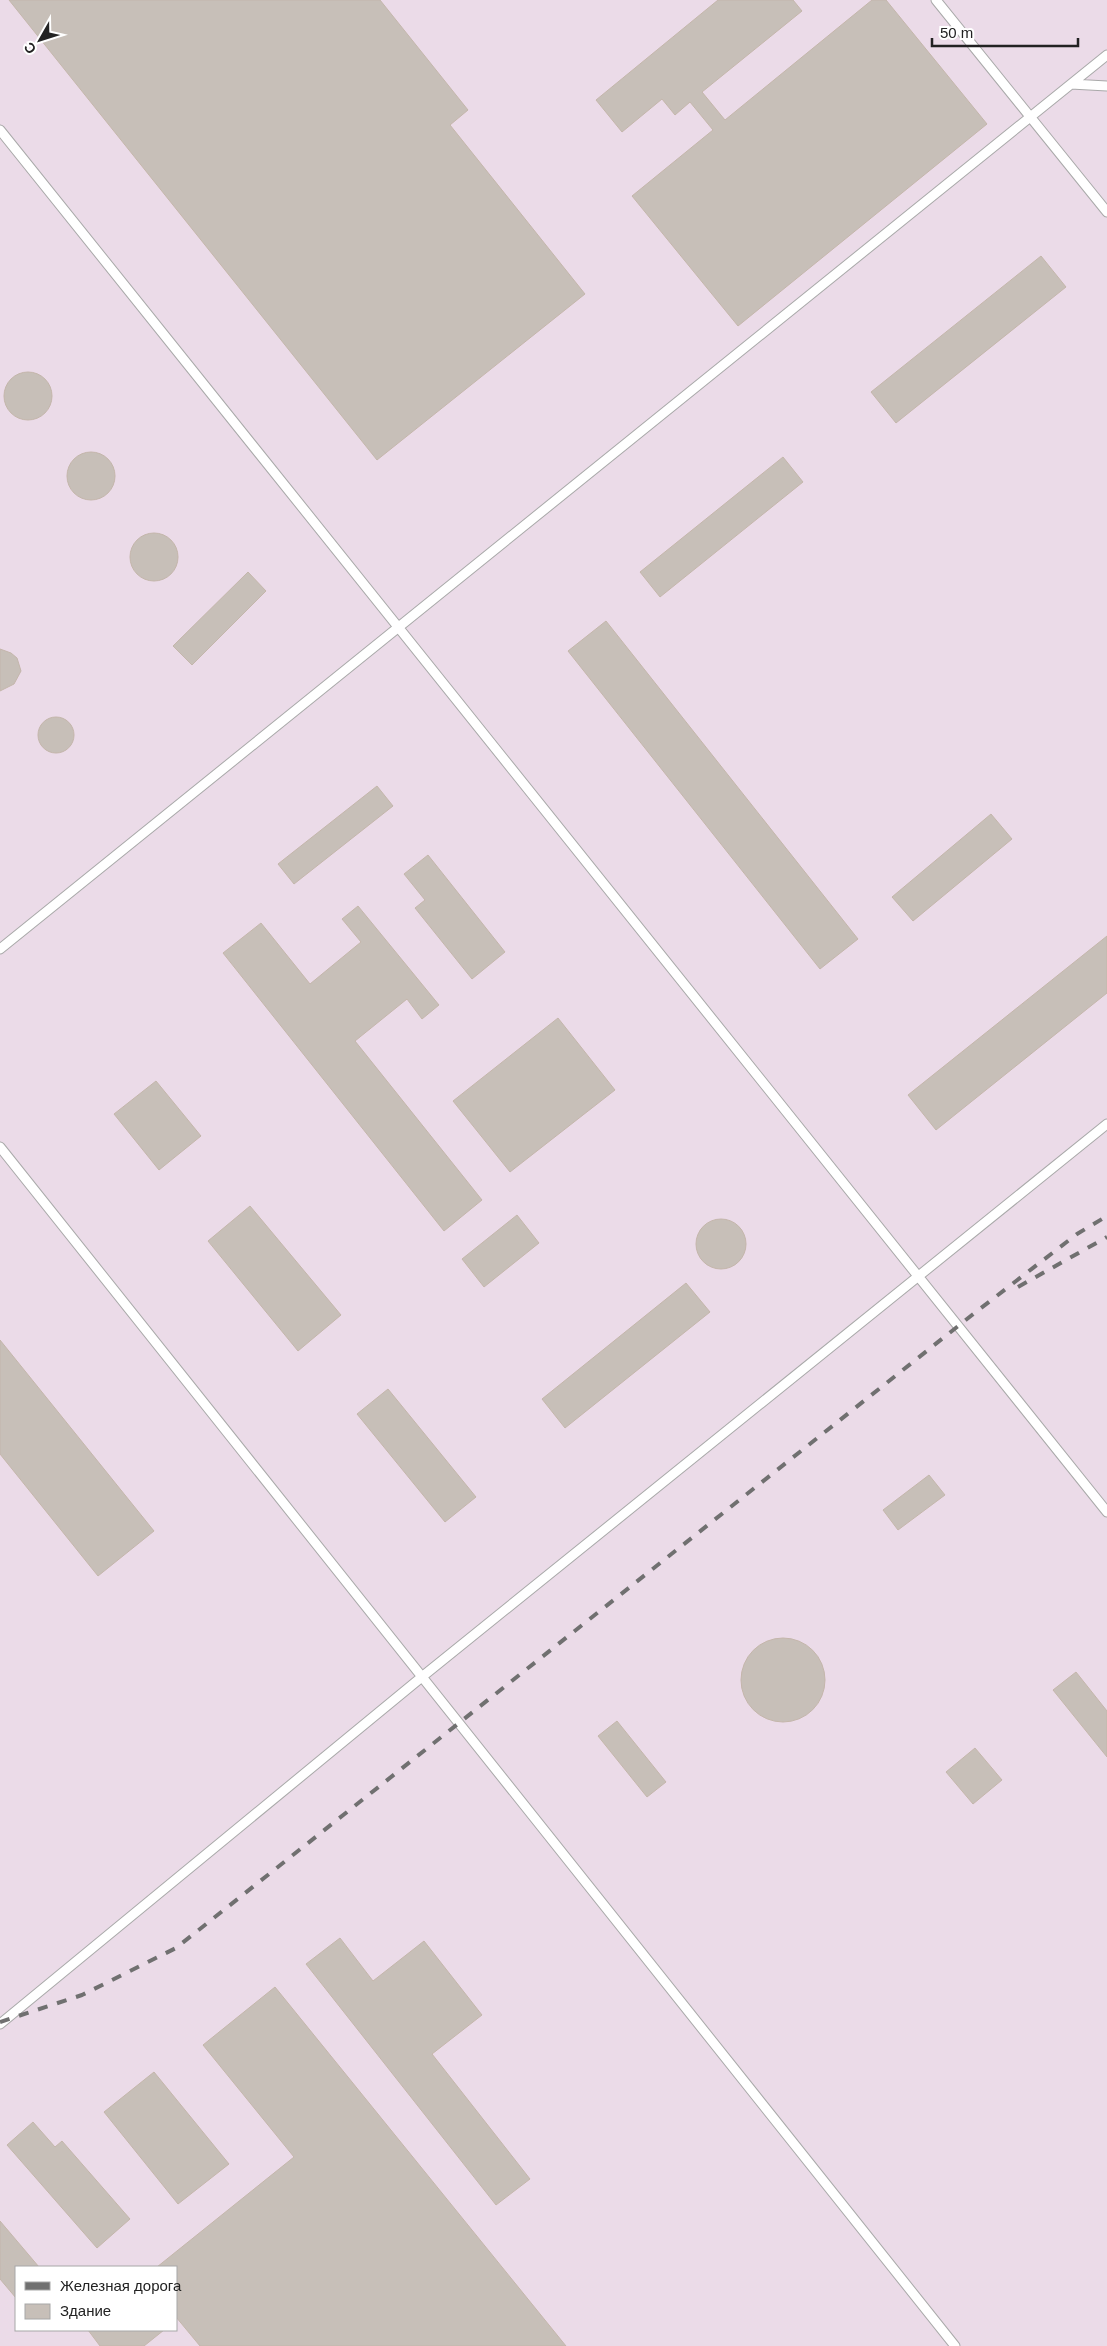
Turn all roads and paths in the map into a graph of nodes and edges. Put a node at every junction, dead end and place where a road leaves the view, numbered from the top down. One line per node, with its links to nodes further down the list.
1 (936, 0): 5 (lane)
2 (1107, 55): 3 (lane)
3 (1071, 84): 4 (lane); 5 (lane)
4 (1107, 86)
5 (1030, 117): 7 (lane); 8 (lane)
6 (0, 130): 8 (lane)
7 (1107, 212)
8 (398, 627): 9 (lane); 12 (lane)
9 (0, 949)
10 (1107, 1124): 12 (lane)
11 (0, 1147): 14 (lane)
12 (918, 1276): 13 (lane); 14 (lane)
13 (1107, 1512)
14 (423, 1676): 15 (lane); 16 (lane)
15 (0, 2024)
16 (955, 2346)

